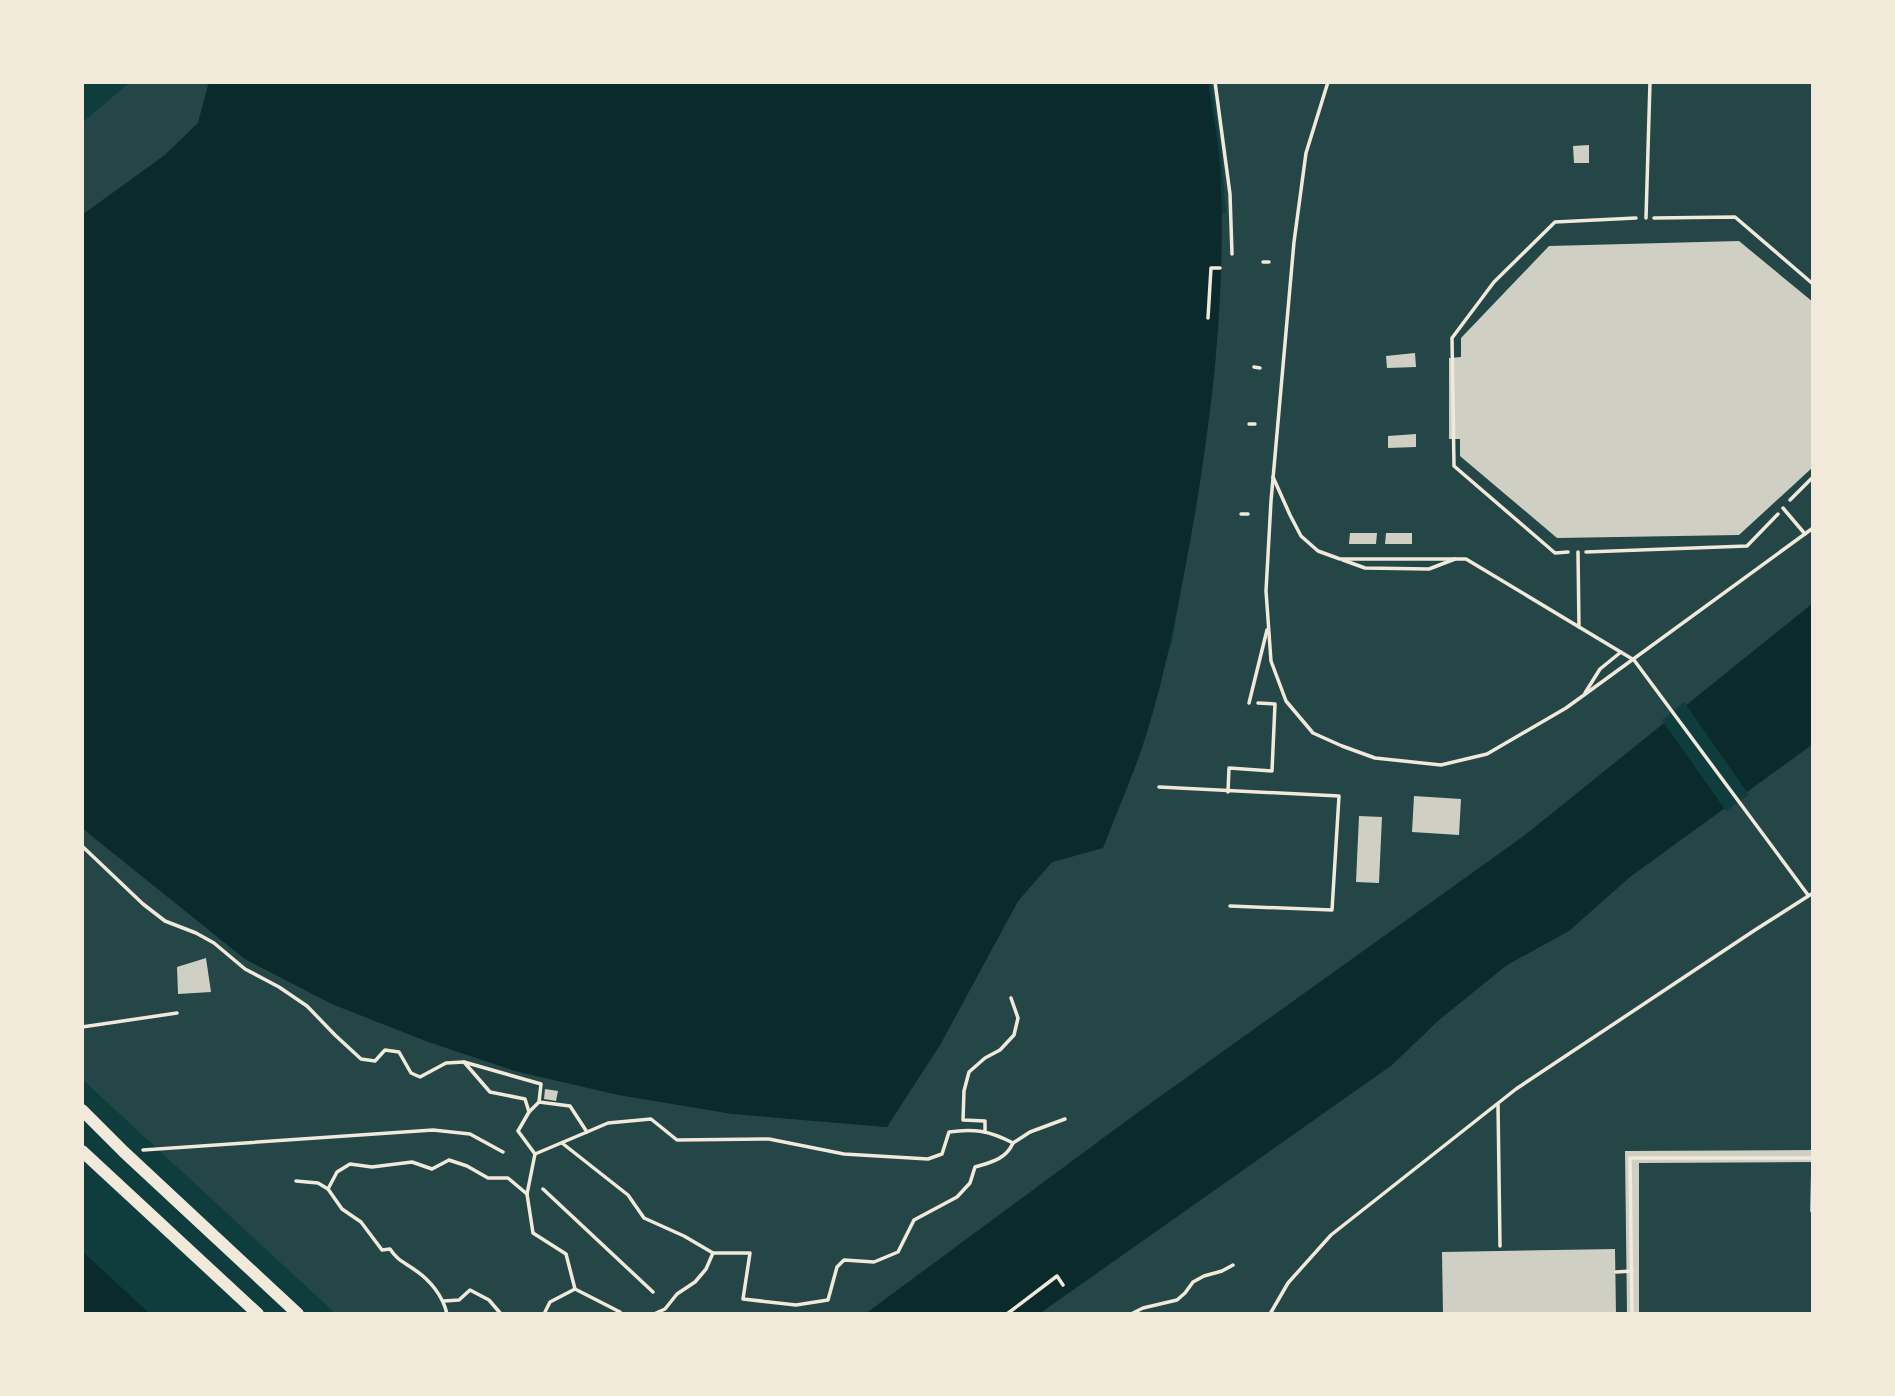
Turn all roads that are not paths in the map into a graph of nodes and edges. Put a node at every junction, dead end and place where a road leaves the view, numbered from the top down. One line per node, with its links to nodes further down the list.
1 (1328, 82): 4 (lane)
2 (1650, 82): 3 (lane)
3 (1646, 218)
4 (1273, 475): 9 (lane); 11 (lane)
5 (1783, 508): 7 (lane)
6 (1813, 528): 7 (lane)
7 (1805, 534): 14 (lane)
8 (1578, 552): 12 (lane)
9 (1340, 559): 10 (lane); 10 (lane)
10 (1457, 559): 12 (lane)
11 (1268, 624): 15 (lane); 16 (lane)
12 (1579, 627): 13 (lane)
13 (1621, 653): 14 (lane); 15 (lane)
14 (1634, 660): 15 (lane); 17 (lane)
15 (1584, 695)
16 (1249, 703)
17 (1810, 895): 20 (lane)
18 (177, 1013): 19 (lane)
19 (82, 1027)
20 (1498, 1104): 23 (lane); 26 (lane)
21 (82, 1110): 25 (main road)
22 (82, 1152): 24 (main road)
23 (1500, 1246)
24 (258, 1314)
25 (298, 1314)
26 (1270, 1314)

